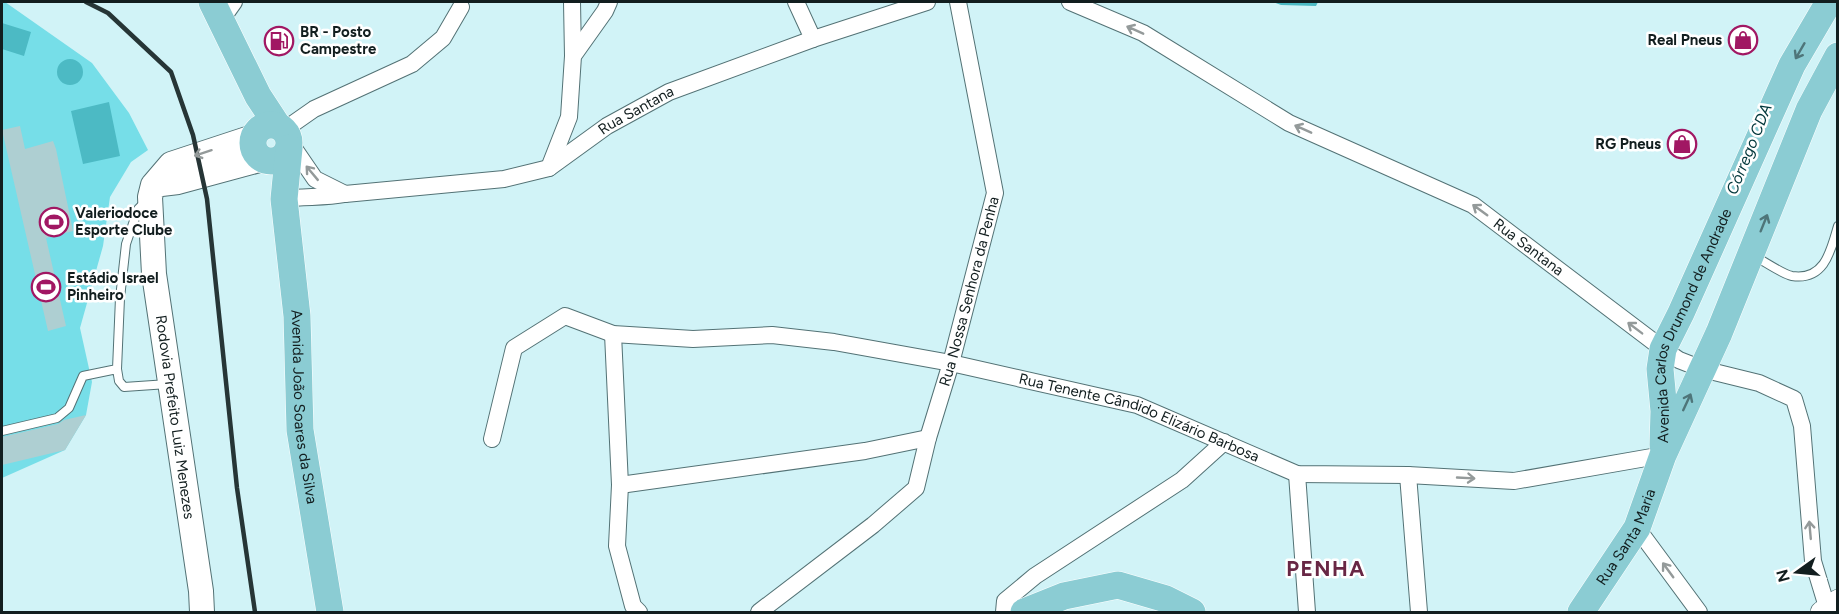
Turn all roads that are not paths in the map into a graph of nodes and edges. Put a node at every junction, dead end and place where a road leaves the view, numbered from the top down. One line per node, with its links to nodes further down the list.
1 (572, 2): 11 (street)
2 (609, 2): 11 (street)
3 (796, 2): 10 (street)
4 (927, 2): 10 (street, Rua Santana)
5 (958, 2): 24 (street, Rua Nossa Senhora da Penha)
6 (1070, 2): 23 (street, Rua Santana, one-way to 6)
7 (1831, 2): 20 (main road, Avenida Carlos Drumond de Andrade, one-way to 20)
8 (223, 7): 13 (main road, Avenida João Soares da Silva)
9 (461, 7): 13 (street)
10 (813, 39): 14 (street, Rua Santana)
11 (573, 56): 14 (street)
12 (1838, 56): 19 (main road, Avenida Carlos Drumond de Andrade, one-way to 12)
13 (273, 141): 15 (main road); 16 (street, one-way to 13); 17 (main road, Avenida João Soares da Silva)
14 (549, 168): 16 (street, Rua Santana)
15 (151, 191): 25 (lane); 27 (main road, Rodovia Prefeito Luiz Menezes)
16 (345, 194): 17 (street, Rua Santana)
17 (284, 199): 39 (main road, Avenida João Soares da Silva)
18 (1838, 226): 19 (lane)
19 (1751, 254): 21 (main road, Avenida Carlos Drumond de Andrade)
20 (1681, 313): 21 (main road); 23 (main road, Avenida Carlos Drumond de Andrade)
21 (1719, 333): 26 (main road, Avenida Carlos Drumond de Andrade)
22 (613, 334): 24 (street, Rua Tenente Cândido Elizário Barbosa); 30 (street, Rua Tenente Cândido Elizário Barbosa); 35 (street)
23 (1663, 349): 26 (street, Rua Santana); 32 (main road, Avenida Carlos Drumond de Andrade)
24 (951, 363): 29 (street, Rua Nossa Senhora da Penha); 31 (street, Rua Tenente Cândido Elizário Barbosa)
25 (117, 369): 27 (lane); 28 (lane)
26 (1702, 369): 32 (main road, Avenida Carlos Drumond de Andrade, one-way to 26); 37 (street, Rua Santana, one-way to 26)
27 (170, 384): 38 (main road, Rodovia Prefeito Luiz Menezes)
28 (2, 431)
29 (928, 438): 35 (street); 41 (street, Rua Nossa Senhora da Penha)
30 (492, 439)
31 (1224, 442): 33 (street, Rua Tenente Cândido Elizário Barbosa); 42 (street)
32 (1662, 455): 34 (street, Rua Tenente Cândido Elizário Barbosa, one-way to 32); 36 (main road, Rua Santa Maria)
33 (1297, 474): 34 (street, Rua Tenente Cândido Elizário Barbosa); 45 (street)
34 (1408, 475): 46 (street)
35 (620, 485): 40 (street)
36 (1637, 528): 47 (main road, Rua Santa Maria); 48 (street, one-way to 36)
37 (1829, 608)
38 (202, 612)
39 (330, 612)
40 (639, 612)
41 (759, 612)
42 (1004, 612)
43 (1024, 612): 44 (main road)
44 (1192, 612)
45 (1307, 612)
46 (1419, 612)
47 (1581, 612)
48 (1699, 612)

